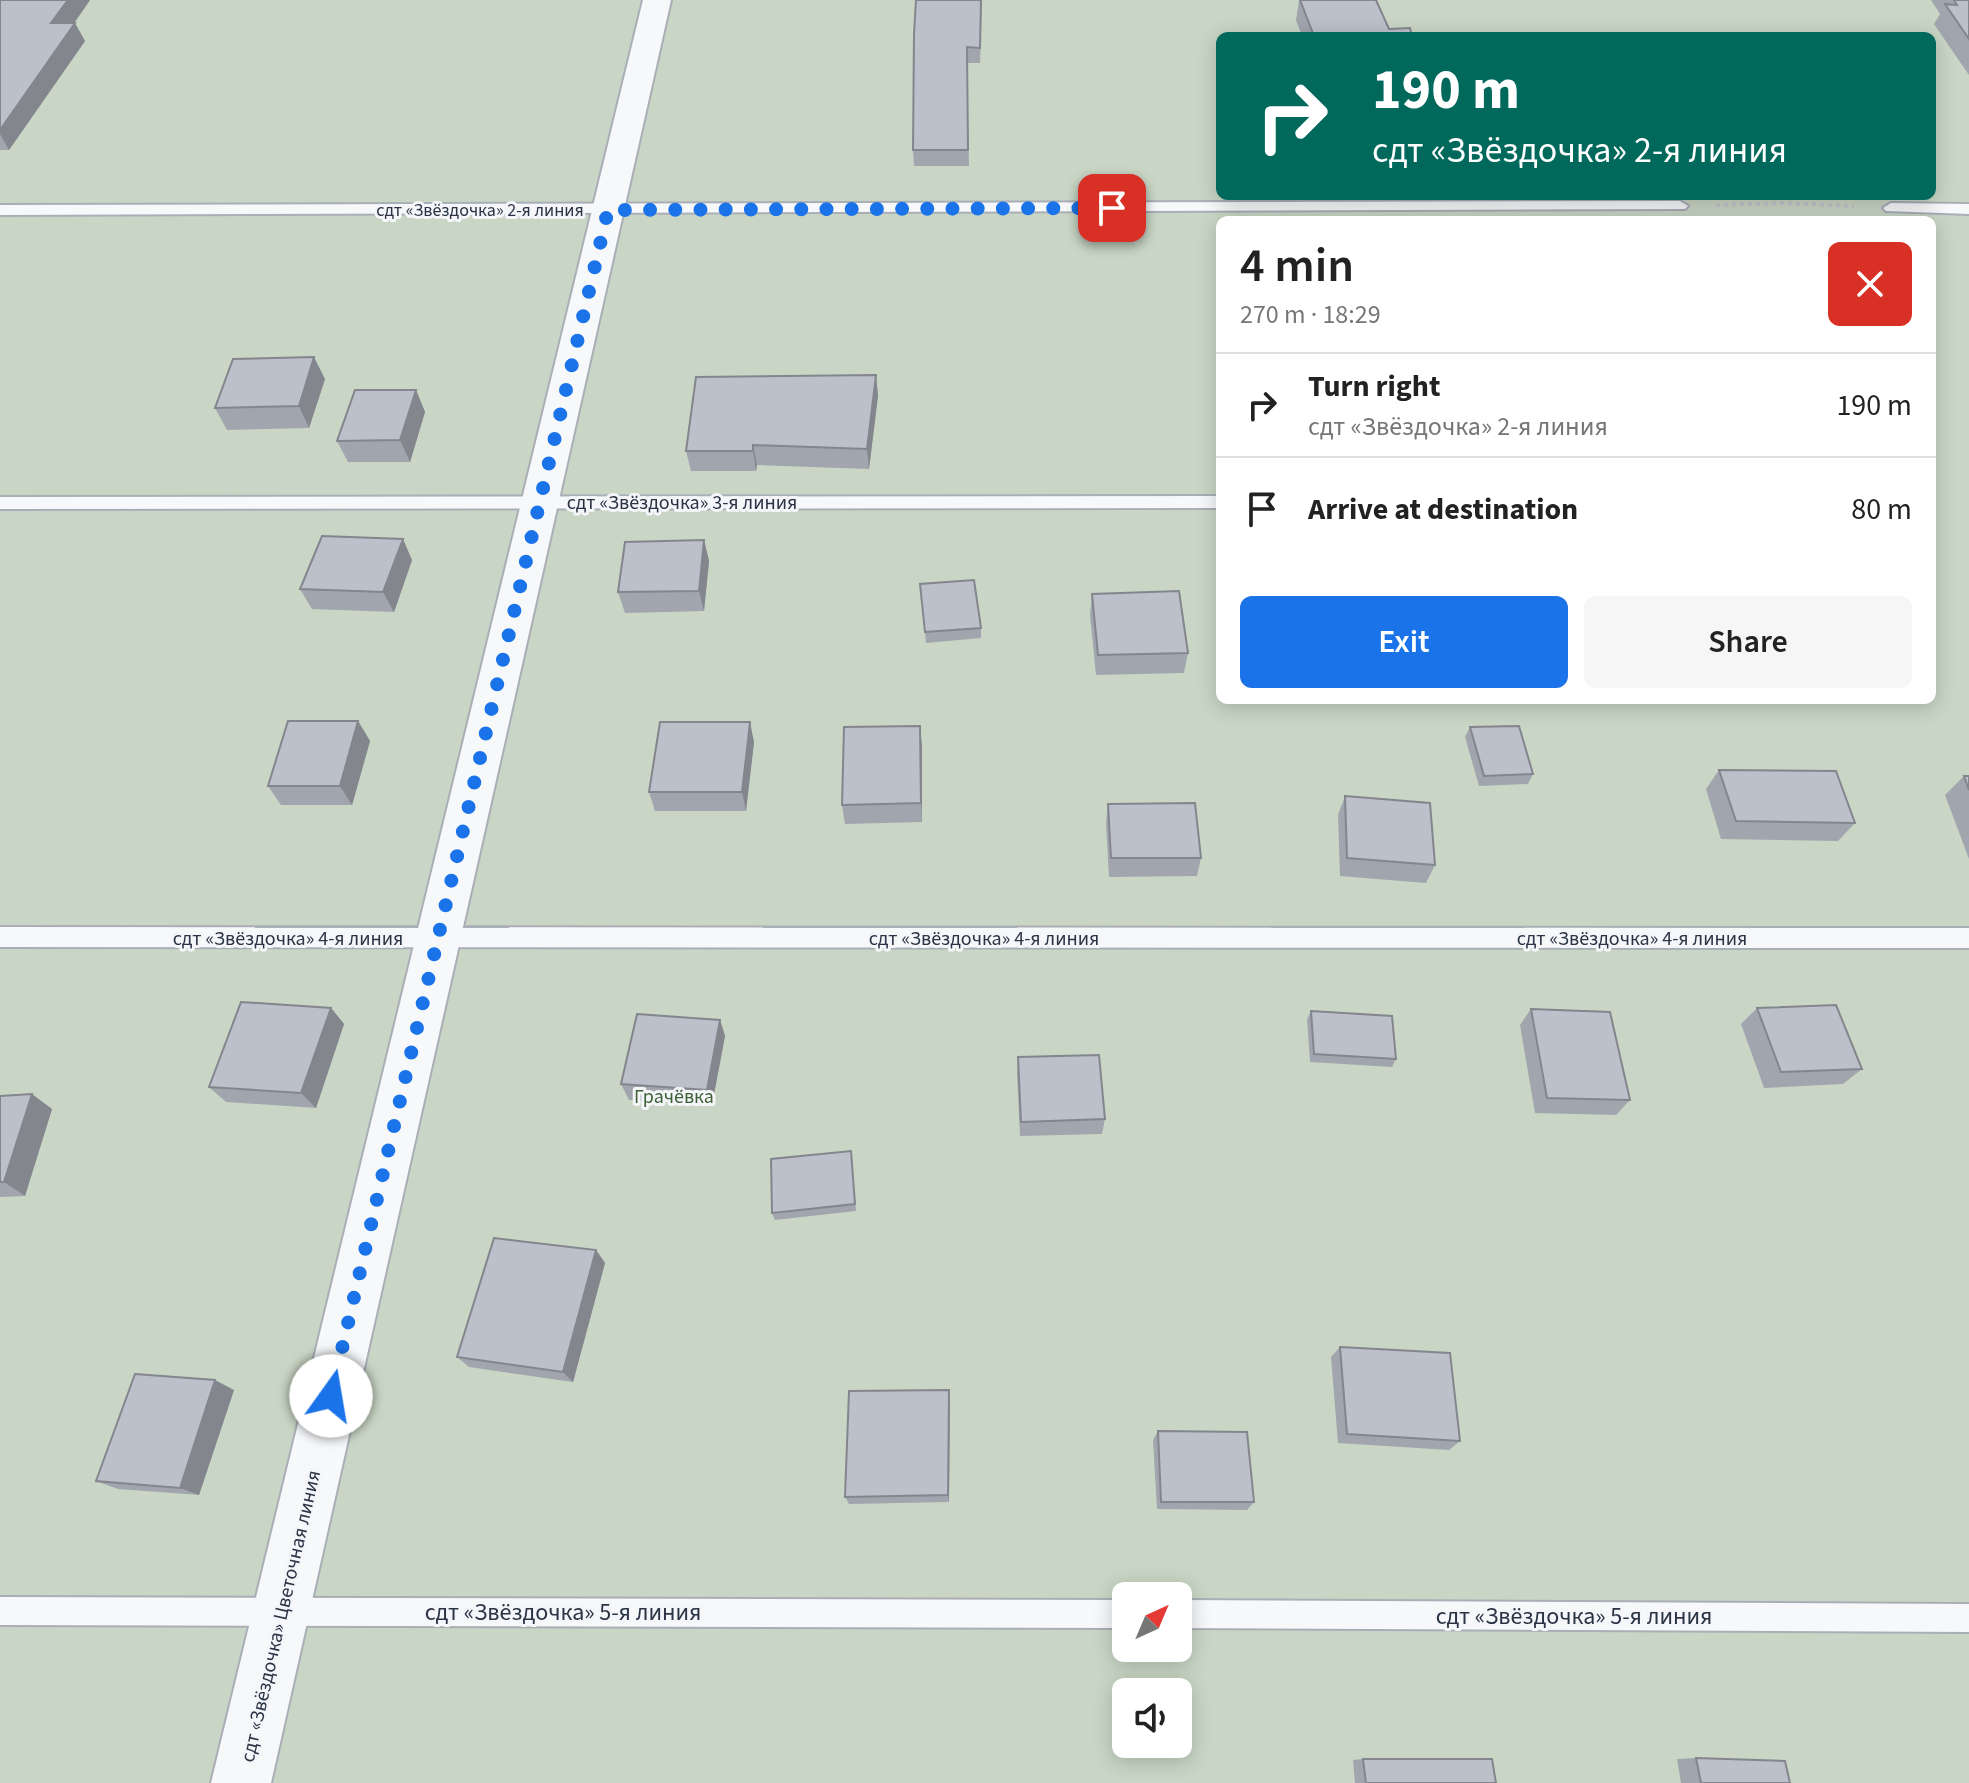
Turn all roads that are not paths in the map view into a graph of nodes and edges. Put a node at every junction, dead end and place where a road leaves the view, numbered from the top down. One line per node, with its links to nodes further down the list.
1 (657, 0): 6 (street, сдт «Звёздочка» Цветочная линия)
2 (1680, 206): 6 (lane, сдт «Звёздочка» 2-я линия)
3 (1891, 208): 4 (lane)
4 (1969, 209)
5 (0, 210): 6 (lane, сдт «Звёздочка» 2-я линия)
6 (608, 210): 7 (street, сдт «Звёздочка» Цветочная линия)
7 (540, 501): 8 (lane, сдт «Звёздочка» 3-я линия); 9 (lane, сдт «Звёздочка» 3-я линия); 11 (street, сдт «Звёздочка» Цветочная линия)
8 (1216, 502)
9 (0, 503)
10 (0, 937): 11 (lane, сдт «Звёздочка» 4-я линия)
11 (438, 938): 12 (lane, сдт «Звёздочка» 4-я линия); 13 (street, сдт «Звёздочка» Цветочная линия)
12 (1969, 938)
13 (282, 1610): 14 (lane, сдт «Звёздочка» 5-я линия); 15 (lane, сдт «Звёздочка» 5-я линия); 18 (street, сдт «Звёздочка» Цветочная линия)
14 (0, 1611)
15 (1112, 1614)
16 (1192, 1614): 17 (lane, сдт «Звёздочка» 5-я линия)
17 (1969, 1618)
18 (241, 1783)

